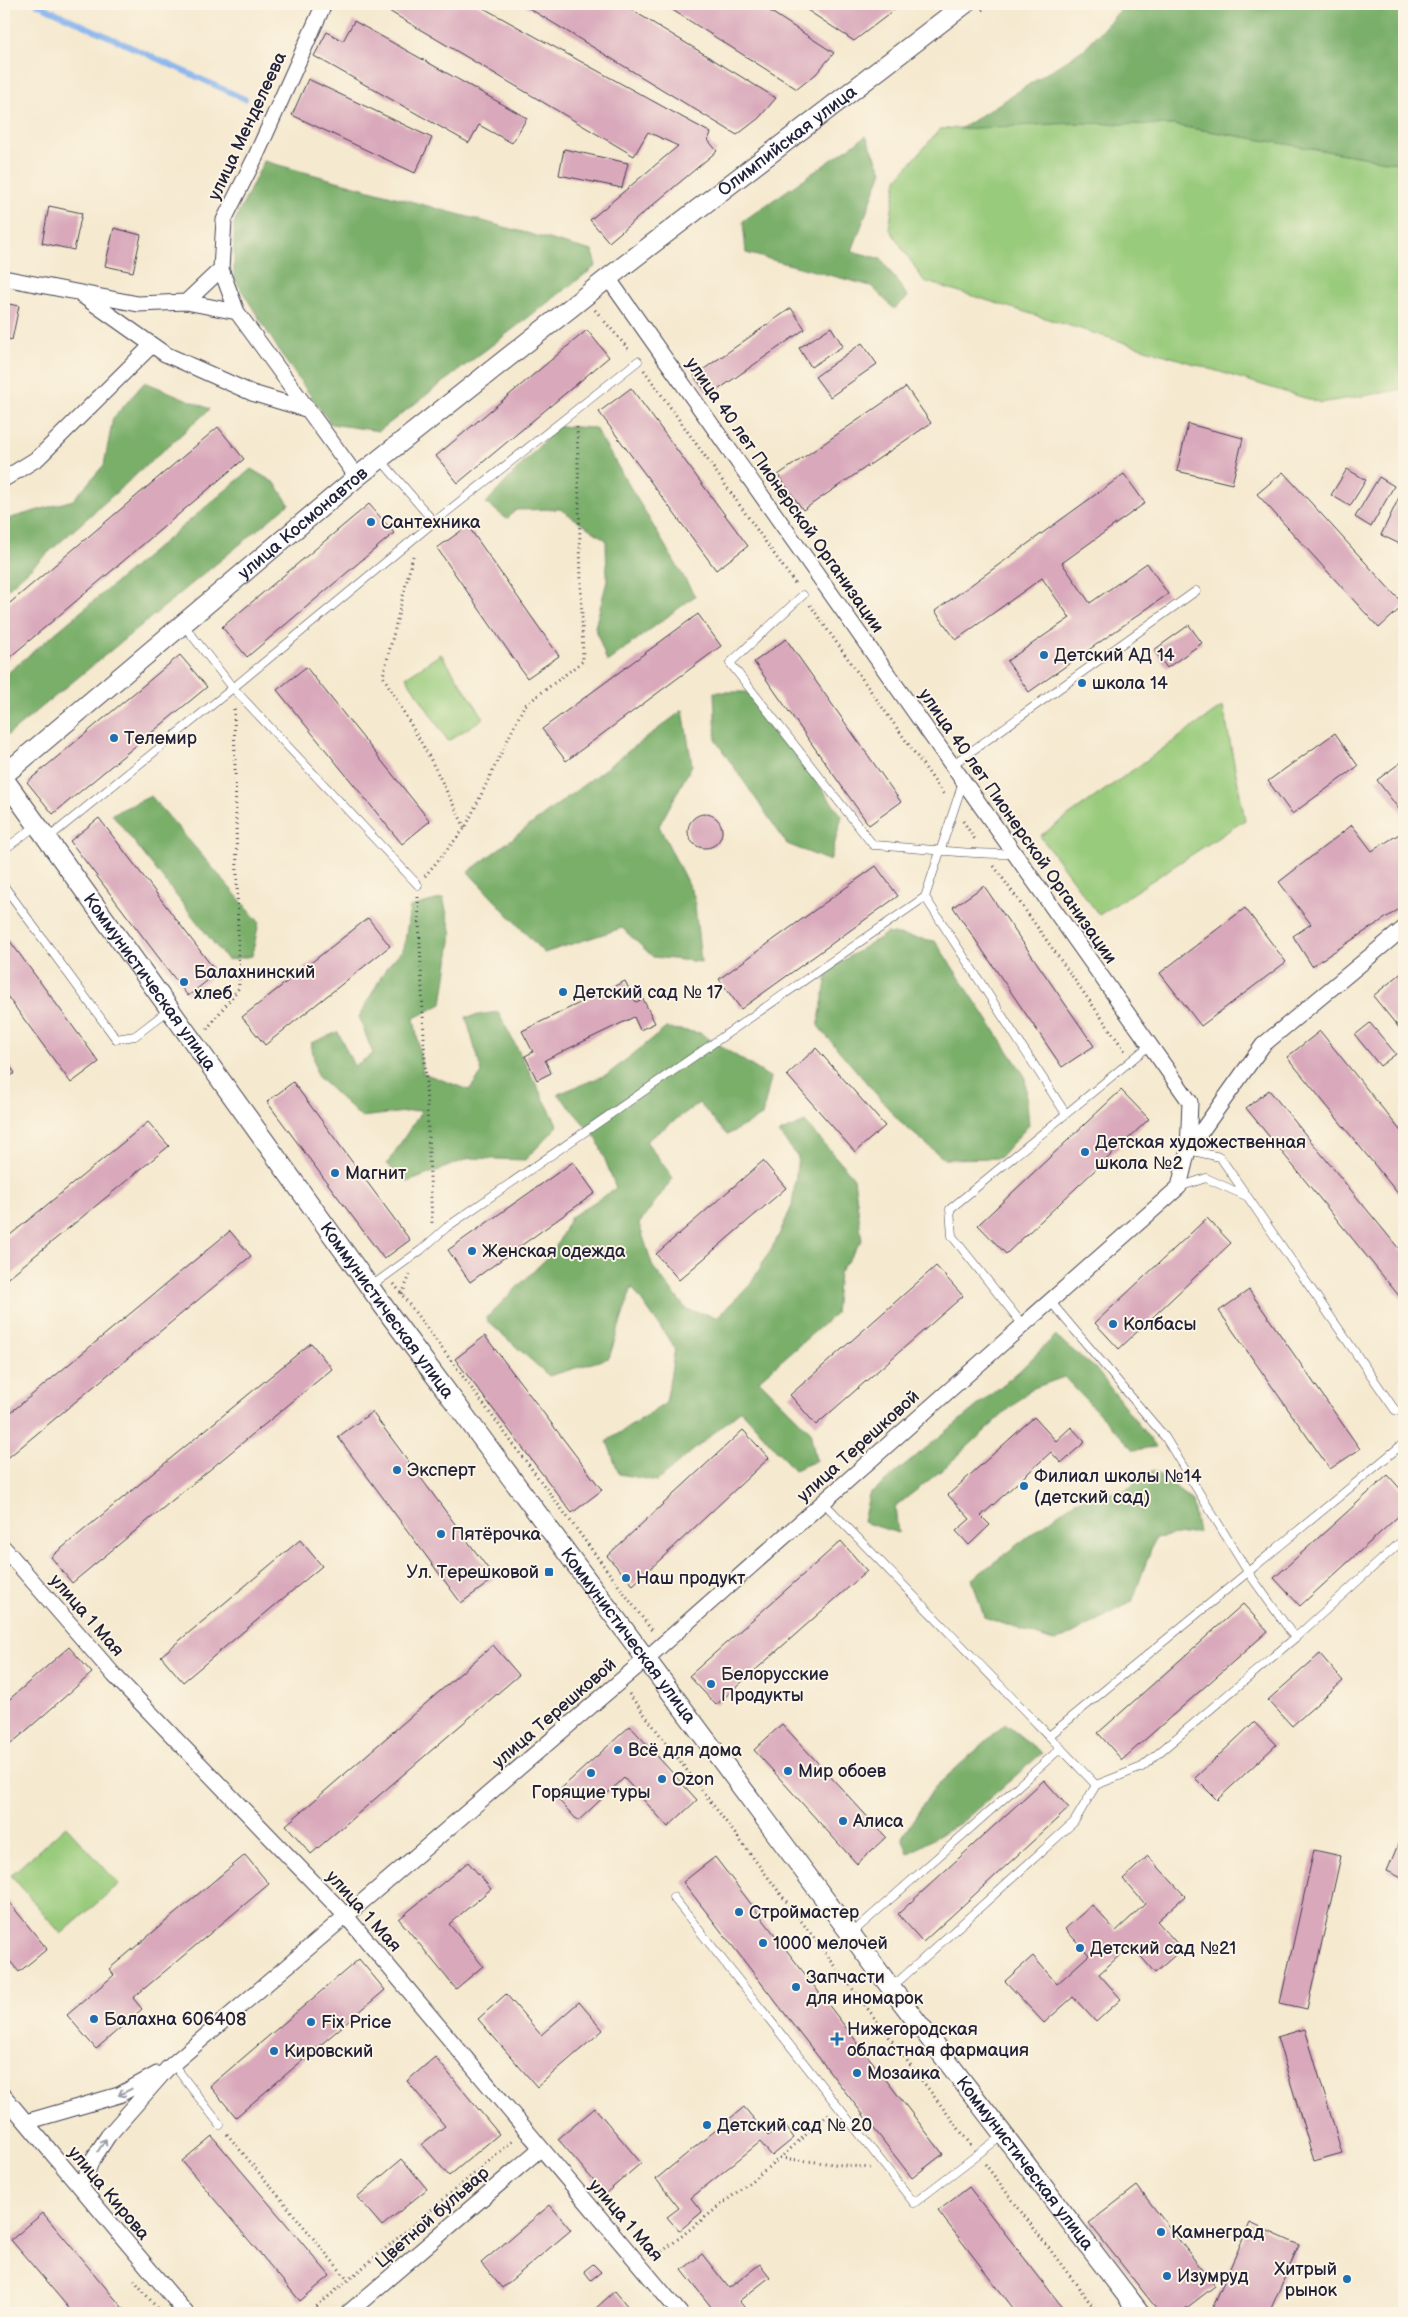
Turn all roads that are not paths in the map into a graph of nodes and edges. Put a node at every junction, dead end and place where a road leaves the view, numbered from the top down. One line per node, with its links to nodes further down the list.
1 (324, 4): 3 (street, улица Менделеева)
2 (969, 10): 5 (street, Олимпийская улица)
3 (221, 269): 7 (street); 8 (street, улица Менделеева)
4 (4, 278): 6 (street)
5 (608, 278): 12 (street, улица Космонавтов); 20 (street, улица 40 лет Пионерской Организации)
6 (78, 292): 7 (street); 9 (street)
7 (186, 302): 8 (street)
8 (237, 312): 11 (street, улица Менделеева)
9 (152, 345): 11 (street); 14 (street)
10 (638, 361): 15 (lane)
11 (309, 410): 13 (street, улица Менделеева)
12 (380, 459): 13 (street, улица Космонавтов); 15 (lane)
13 (357, 477): 18 (street, улица Космонавтов)
14 (4, 479)
15 (434, 522): 19 (lane)
16 (1196, 591): 20 (lane)
17 (803, 595): 25 (lane)
18 (183, 624): 19 (lane); 21 (street, улица Космонавтов)
19 (233, 688): 24 (lane); 29 (lane)
20 (952, 765): 23 (street, улица 40 лет Пионерской Организации)
21 (4, 775)
22 (4, 779): 24 (street, Коммунистическая улица)
23 (964, 781): 25 (lane); 27 (street, улица 40 лет Пионерской Организации)
24 (42, 832): 26 (lane); 32 (street, Коммунистическая улица)
25 (941, 849): 27 (lane); 30 (lane)
26 (4, 854)
27 (1015, 854): 33 (street, улица 40 лет Пионерской Организации)
28 (4, 886): 32 (lane)
29 (418, 886)
30 (925, 897): 34 (lane); 38 (lane)
31 (1404, 928): 35 (street)
32 (170, 1009): 38 (street, Коммунистическая улица)
33 (1150, 1045): 34 (lane); 35 (street, улица 40 лет Пионерской Организации)
34 (1066, 1114): 40 (lane)
35 (1188, 1150): 36 (street); 37 (lane)
36 (1179, 1187): 37 (lane); 39 (street, улица Терешковой)
37 (1249, 1198): 41 (lane)
38 (370, 1287): 48 (street, Коммунистическая улица)
39 (1050, 1301): 40 (street, улица Терешковой); 46 (lane)
40 (1023, 1325): 43 (street, улица Терешковой)
41 (1404, 1412)
42 (1404, 1443): 46 (lane)
43 (823, 1502): 48 (street, улица Терешковой); 49 (lane)
44 (1404, 1539): 47 (lane)
45 (4, 1548): 53 (street, улица 1 Мая)
46 (1248, 1572): 47 (lane); 49 (lane)
47 (1295, 1638): 51 (lane)
48 (646, 1659): 53 (street, улица Терешковой); 54 (street, Коммунистическая улица)
49 (1049, 1736): 50 (lane)
50 (1060, 1748): 51 (lane); 54 (lane)
51 (1096, 1785): 55 (lane)
52 (673, 1897): 60 (lane)
53 (346, 1916): 56 (street, улица Терешковой); 61 (street, улица 1 Мая)
54 (850, 1935): 55 (street, Коммунистическая улица)
55 (890, 1988): 60 (street, Коммунистическая улица)
56 (170, 2066): 58 (street, улица Терешковой, one-way to 58); 59 (lane); 62 (street, улица Терешковой, one-way to 56)
57 (5, 2102): 58 (street, улица Кирова)
58 (26, 2122): 62 (street, улица Кирова)
59 (220, 2125)
60 (1003, 2135): 66 (street, Коммунистическая улица)
61 (540, 2149): 64 (street, Цветной бульвар); 65 (street, улица 1 Мая)
62 (81, 2188): 63 (street, улица Кирова)
63 (186, 2313)
64 (348, 2313)
65 (680, 2313)
66 (1140, 2313)

